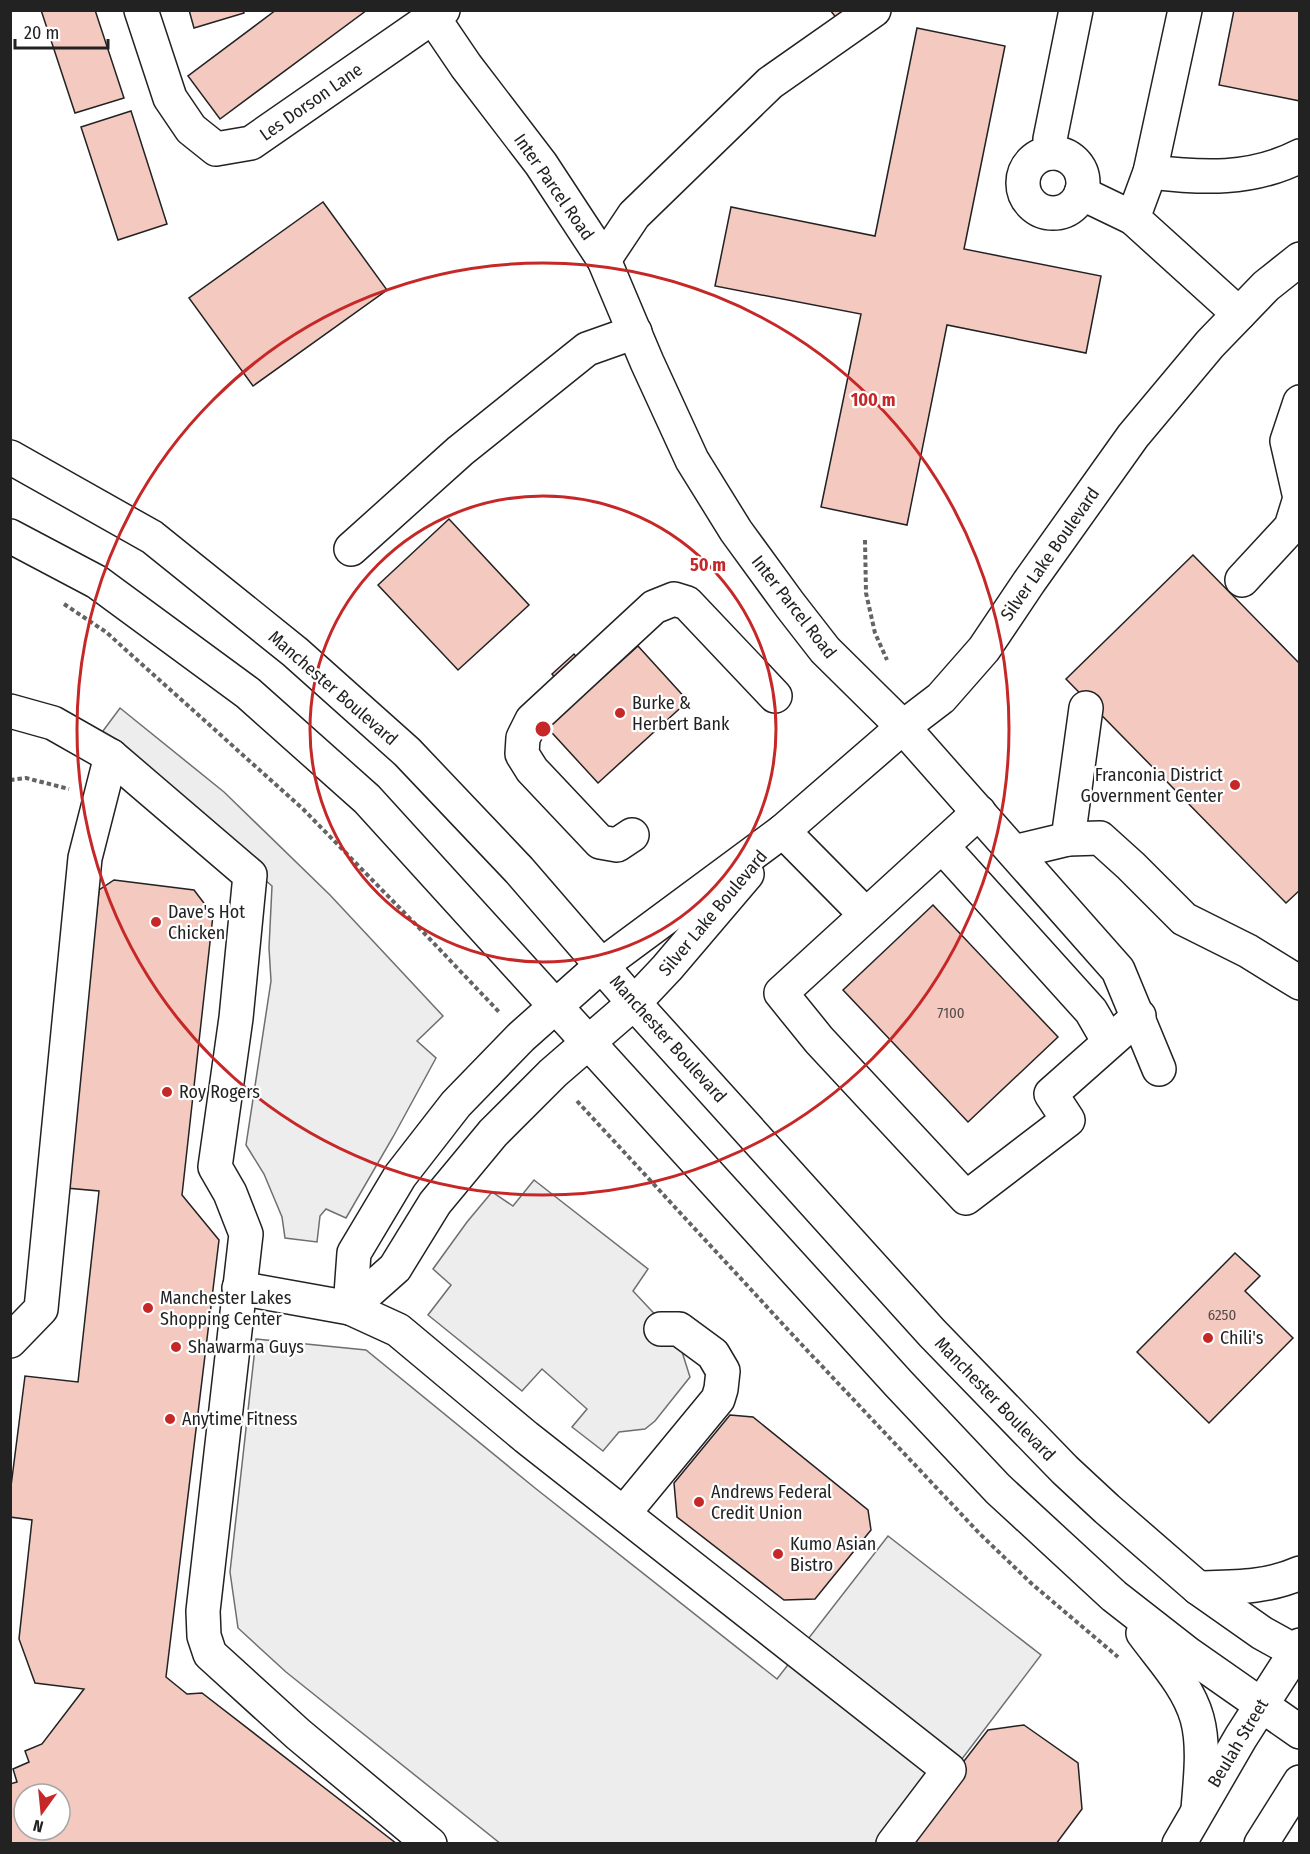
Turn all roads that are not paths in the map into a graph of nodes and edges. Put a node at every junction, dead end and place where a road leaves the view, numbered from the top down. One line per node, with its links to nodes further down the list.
1 (141, 10): 5 (main road, Les Dorson Lane)
2 (874, 10): 12 (main road)
3 (1076, 10): 6 (main road)
4 (1185, 10): 8 (main road)
5 (435, 13): 12 (main road, Inter Parcel Road)
6 (1051, 153): 9 (main road); 9 (main road)
7 (1299, 156): 8 (main road)
8 (1150, 172): 10 (main road)
9 (1081, 193): 10 (main road)
10 (1133, 218): 13 (main road)
11 (1299, 259): 13 (main road, Silver Lake Boulevard)
12 (604, 260): 14 (main road, Inter Parcel Road)
13 (1239, 314): 24 (main road, Silver Lake Boulevard)
14 (635, 332): 19 (main road); 24 (main road, Inter Parcel Road)
15 (1299, 402): 17 (main road)
16 (10, 457): 33 (main road, Manchester Boulevard)
17 (1299, 498): 20 (main road)
18 (10, 536): 36 (main road)
19 (351, 549)
20 (1242, 580)
21 (775, 696): 28 (main road)
22 (1086, 708): 29 (main road)
23 (10, 711): 25 (main road)
24 (903, 727): 26 (main road, Inter Parcel Road); 27 (main road, Silver Lake Boulevard)
25 (111, 756): 41 (main road); 44 (main road)
26 (979, 812): 30 (main road); 31 (main road, Inter Parcel Road)
27 (783, 831): 32 (main road); 33 (main road, Silver Lake Boulevard); 35 (main road, Silver Lake Boulevard)
28 (632, 835)
29 (1068, 839): 31 (main road); 34 (main road)
30 (942, 846): 32 (main road); 39 (main road)
31 (1014, 852): 37 (main road, Inter Parcel Road)
32 (866, 915): 39 (main road)
33 (602, 965): 35 (main road, Manchester Boulevard); 36 (main road, Silver Lake Boulevard)
34 (1299, 983)
35 (634, 1003): 38 (main road, Silver Lake Boulevard); 47 (main road, Manchester Boulevard)
36 (557, 1006): 38 (main road); 42 (main road, Silver Lake Boulevard)
37 (1138, 1016): 39 (main road); 40 (main road, Inter Parcel Road)
38 (588, 1041): 42 (main road, Silver Lake Boulevard); 48 (main road)
39 (1109, 1042)
40 (1159, 1069)
41 (239, 1288): 42 (main road); 54 (main road)
42 (350, 1308): 45 (main road)
43 (661, 1329): 45 (main road)
44 (10, 1341)
45 (624, 1513): 55 (main road)
46 (1299, 1573): 47 (main road)
47 (1198, 1588): 49 (main road, Manchester Boulevard)
48 (1114, 1596): 50 (main road); 53 (main road)
49 (1298, 1650): 50 (main road, Beulah Street)
50 (1261, 1705): 51 (main road); 53 (main road, Beulah Street)
51 (1299, 1732)
52 (1299, 1782): 57 (main road)
53 (1198, 1810): 56 (main road, Beulah Street)
54 (430, 1844)
55 (893, 1844)
56 (1179, 1844)
57 (1261, 1844)

